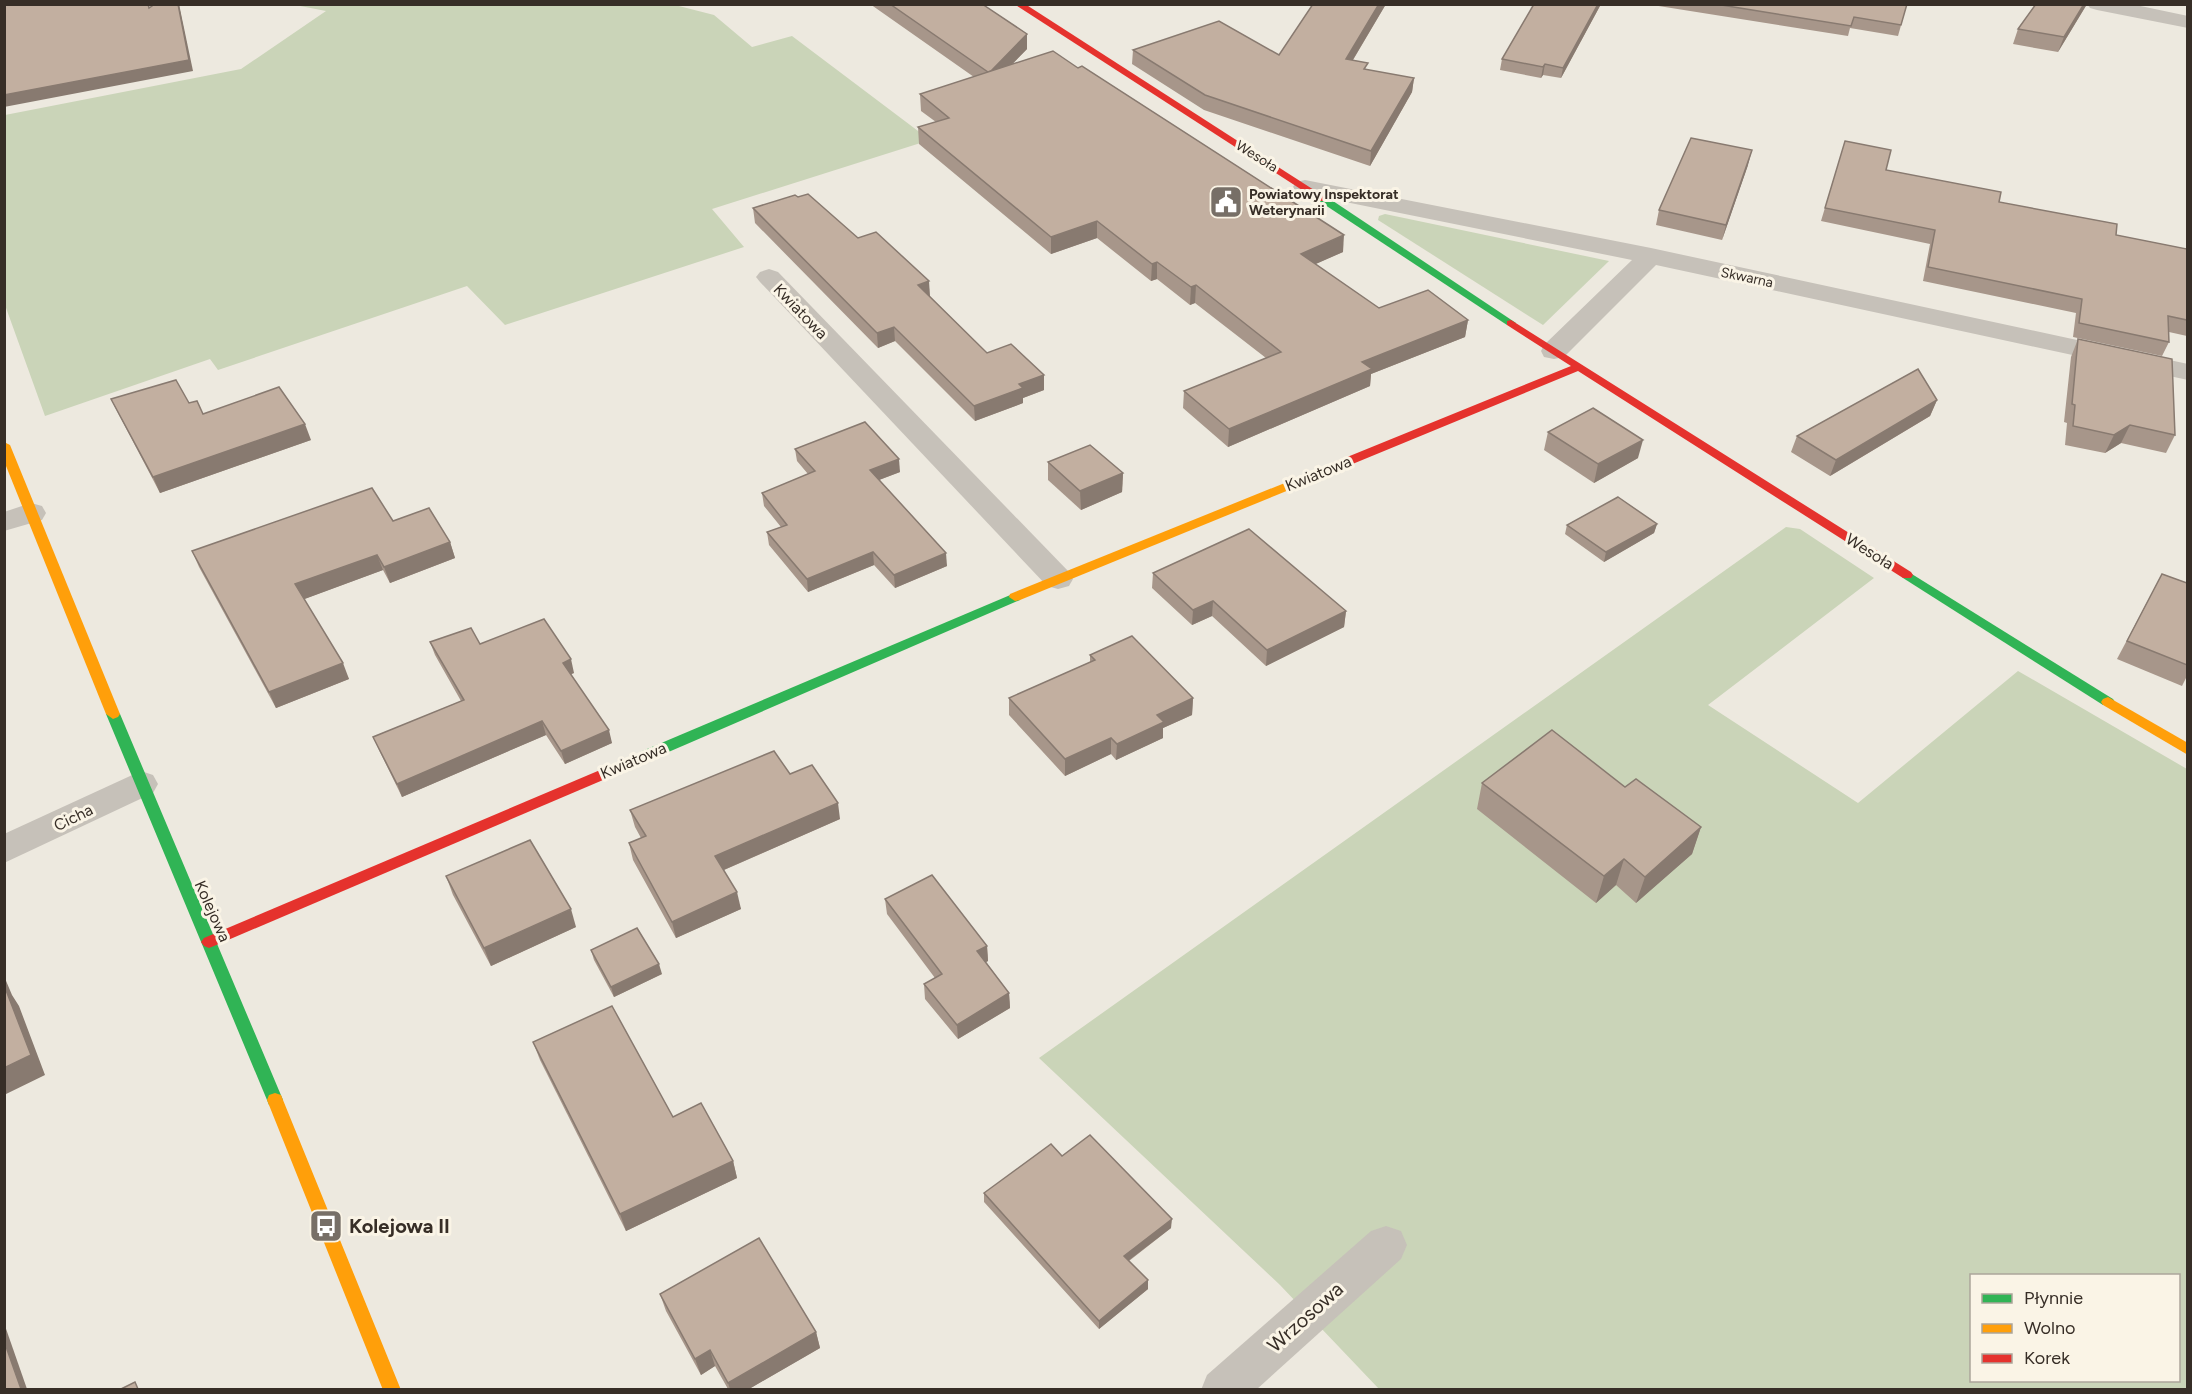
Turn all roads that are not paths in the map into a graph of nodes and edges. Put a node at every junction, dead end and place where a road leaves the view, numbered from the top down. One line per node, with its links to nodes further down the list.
1 (1018, 4): 5 (street, Wesoła)
2 (2097, 4): 3 (street)
3 (2155, 15): 4 (street)
4 (2187, 22)
5 (1305, 187): 6 (street, Skwarna); 8 (street, Wesoła)
6 (1651, 256): 8 (street); 10 (street, Skwarna)
7 (769, 277): 13 (street, Kwiatowa)
8 (1554, 351): 9 (street, Wesoła)
9 (1578, 367): 13 (street, Kwiatowa); 14 (street, Wesoła)
10 (2187, 372)
11 (4, 445): 12 (street, Kolejowa)
12 (18, 518): 15 (street, Kolejowa)
13 (1058, 579): 17 (street, Kwiatowa)
14 (2187, 750)
15 (141, 784): 16 (street, Cicha); 17 (street, Kolejowa)
16 (4, 850)
17 (209, 942): 19 (street, Kolejowa)
18 (1386, 1245): 20 (street, Wrzosowa)
19 (392, 1389)
20 (1223, 1389)

